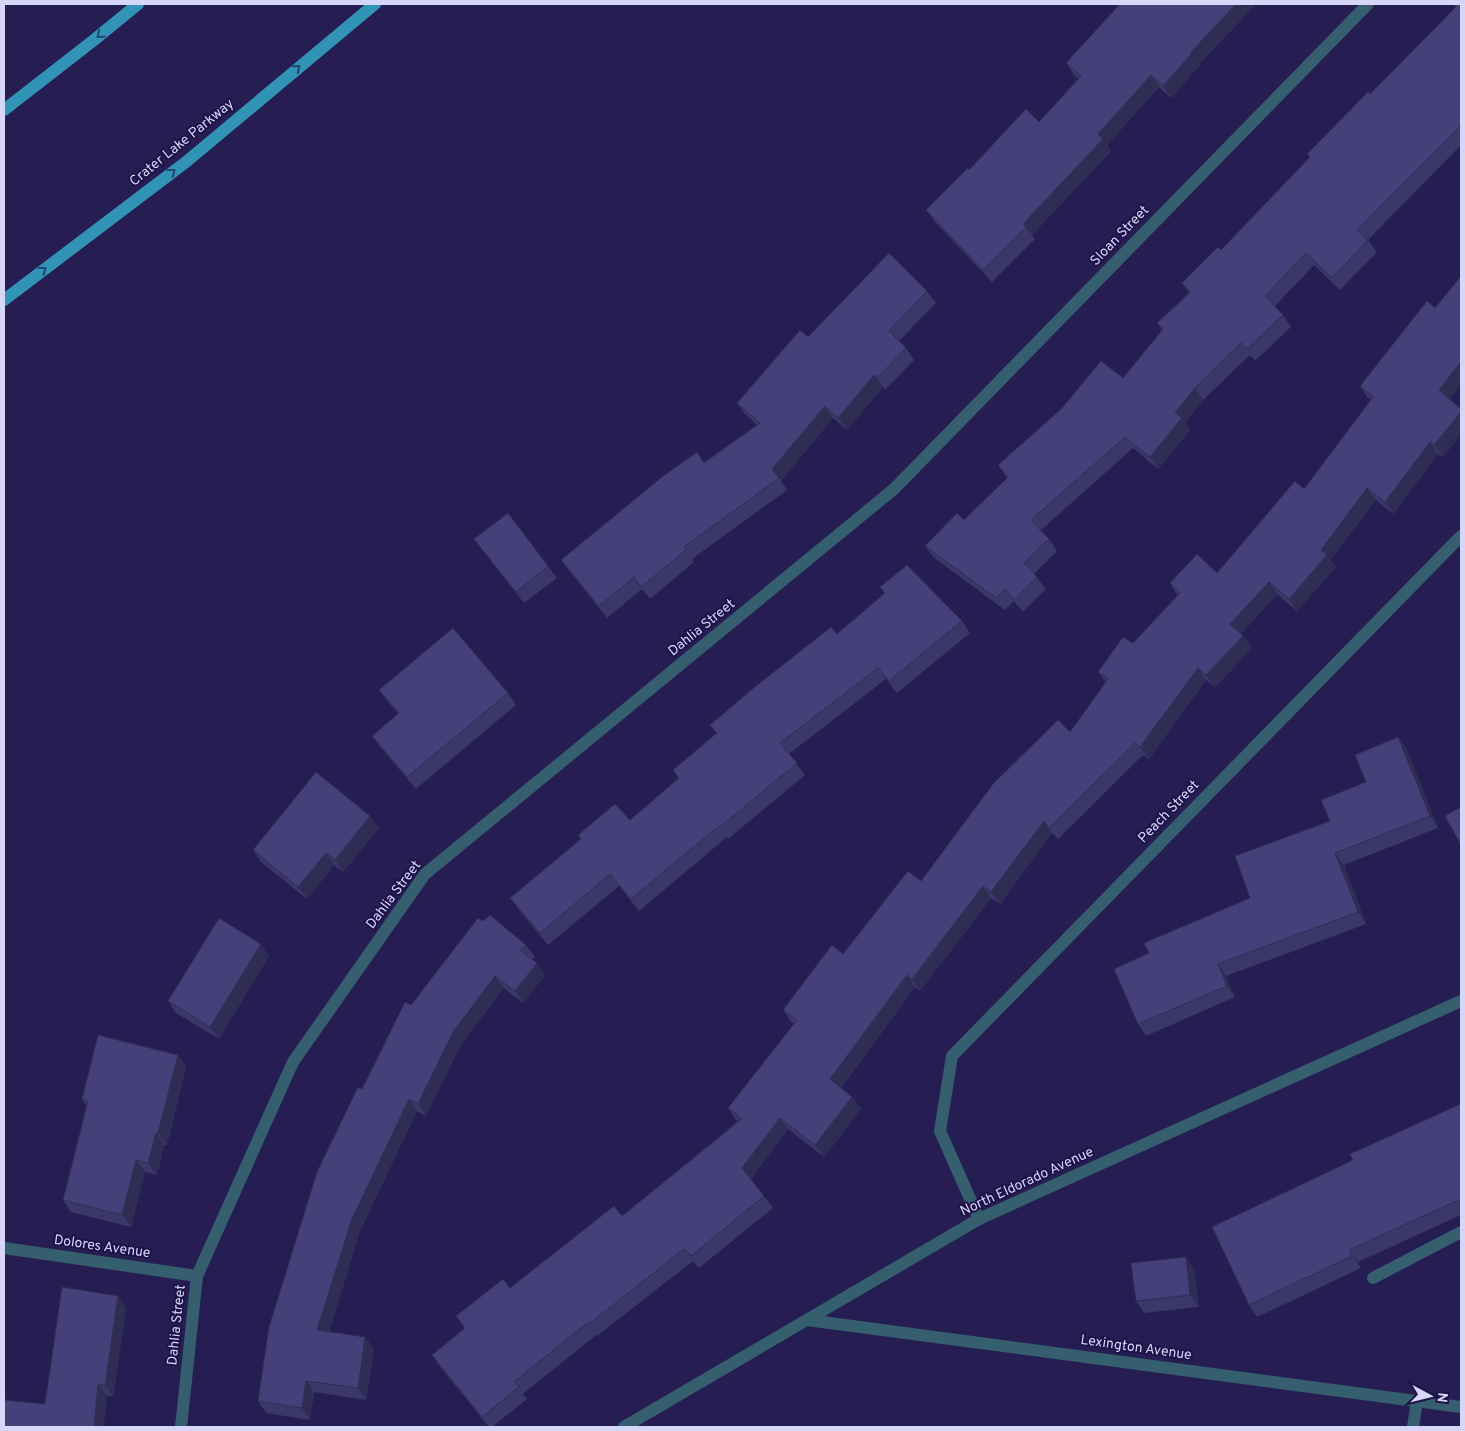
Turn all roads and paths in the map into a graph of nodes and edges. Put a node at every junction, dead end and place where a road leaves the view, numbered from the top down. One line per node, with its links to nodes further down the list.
1 (138, 4): 4 (main road, one-way to 4)
2 (375, 4): 5 (main road, Crater Lake Parkway, one-way to 2)
3 (1368, 4): 6 (street, Sloan Street)
4 (4, 110)
5 (4, 300)
6 (894, 490): 12 (street, Dahlia Street)
7 (1461, 536): 9 (street, Peach Street)
8 (1461, 1000): 9 (street, North Eldorado Avenue)
9 (978, 1220): 14 (street, North Eldorado Avenue)
10 (1461, 1232): 13 (street)
11 (4, 1248): 12 (street, Dolores Avenue)
12 (197, 1276): 17 (street, Dahlia Street)
13 (1373, 1278)
14 (807, 1320): 15 (street, Lexington Avenue); 18 (street, North Eldorado Avenue)
15 (1416, 1401): 16 (street, Lexington Avenue); 19 (street)
16 (1461, 1407)
17 (181, 1427)
18 (624, 1427)
19 (1412, 1427)

